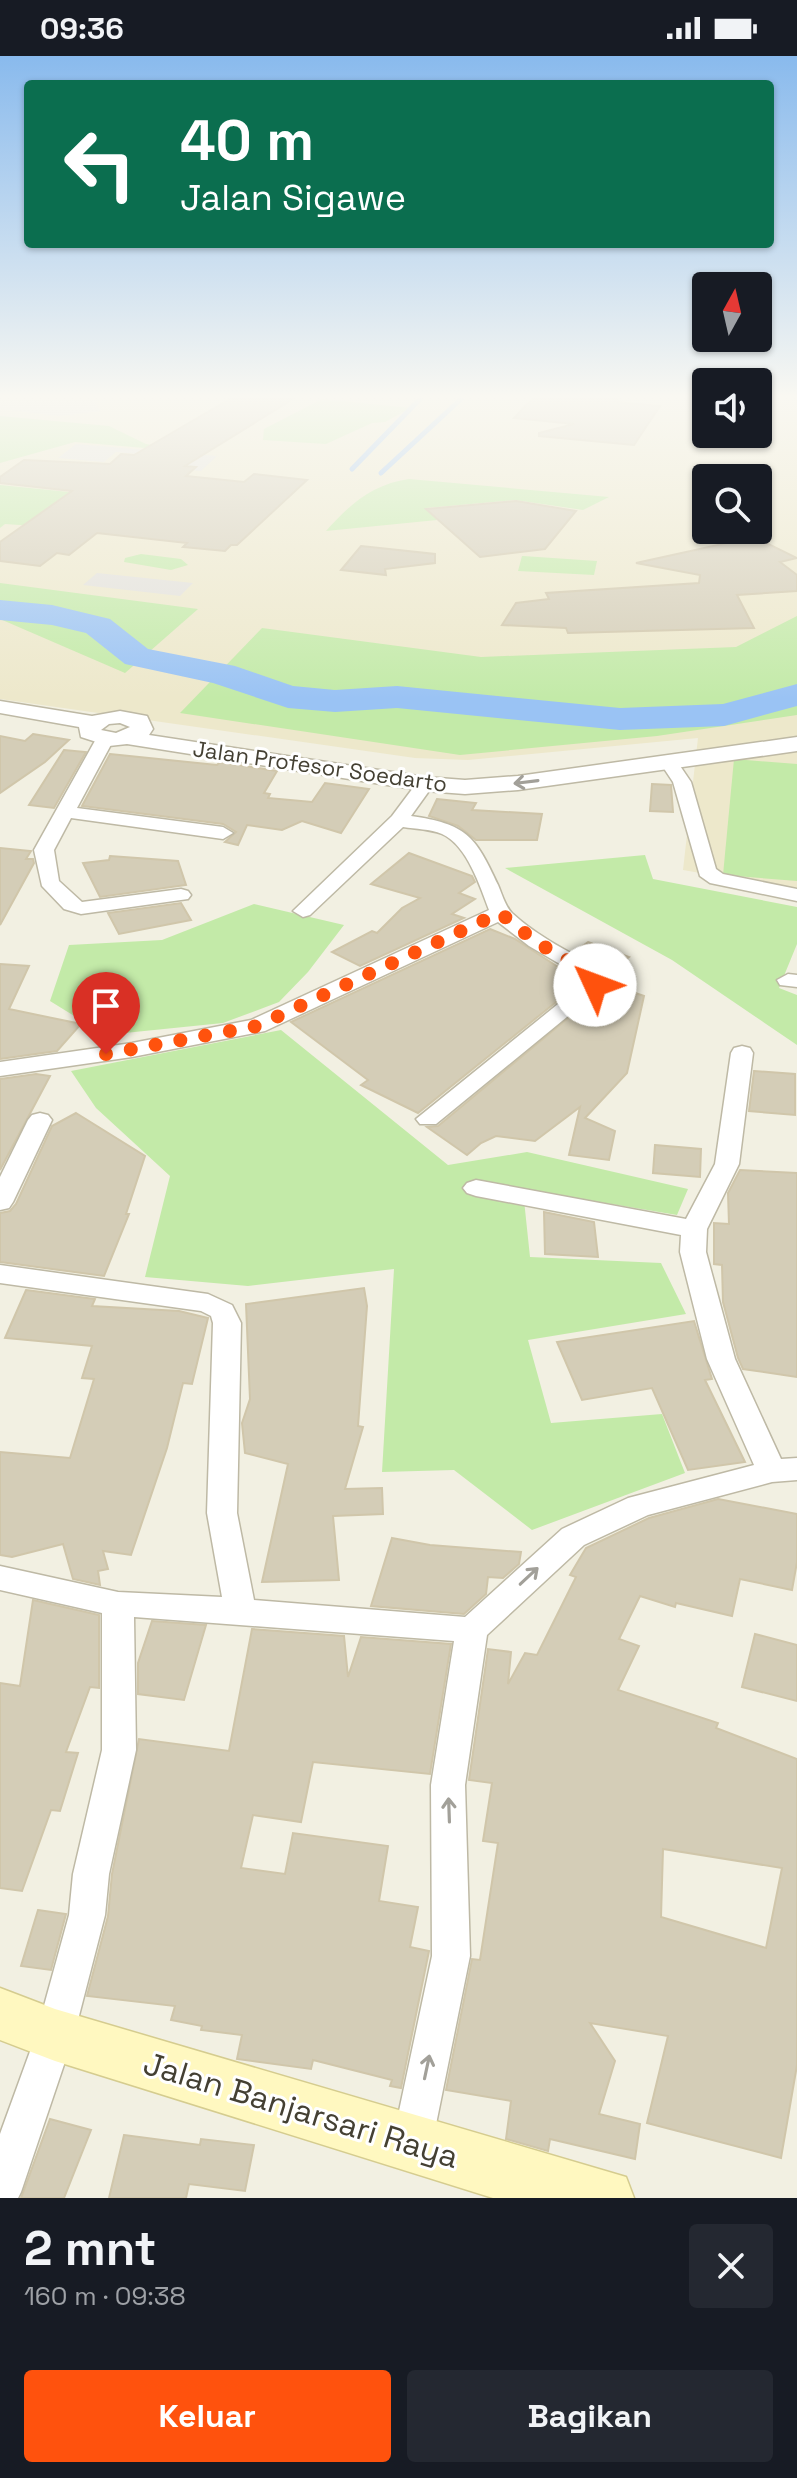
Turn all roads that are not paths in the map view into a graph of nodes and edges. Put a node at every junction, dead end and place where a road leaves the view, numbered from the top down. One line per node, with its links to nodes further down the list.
1 (0, 707): 4 (street, Jalan Profesor Soedarto)
2 (0, 719): 4 (street, Jalan Profesor Soedarto)
3 (797, 731): 7 (street, Jalan Profesor Soedarto)
4 (112, 732): 7 (street, Jalan Profesor Soedarto); 8 (street)
5 (797, 744): 6 (street, Jalan Profesor Soedarto)
6 (668, 761): 7 (street, Jalan Profesor Soedarto, one-way to 7); 12 (street)
7 (433, 776): 9 (street)
8 (65, 812): 10 (street); 11 (street)
9 (399, 820): 13 (street); 14 (street)
10 (223, 833)
11 (181, 895)
12 (797, 895)
13 (303, 911)
14 (500, 913): 16 (street); 17 (street)
15 (742, 1053): 21 (street)
16 (0, 1069)
17 (428, 1119)
18 (40, 1120): 20 (street)
19 (476, 1188): 21 (street)
20 (0, 1202)
21 (694, 1229): 23 (street)
22 (0, 1274): 26 (street)
23 (784, 1470): 27 (street, one-way to 23)
24 (0, 1578): 25 (street)
25 (118, 1604): 26 (street); 29 (street)
26 (240, 1611): 27 (street)
27 (472, 1630): 30 (street, one-way to 27)
28 (0, 2014): 29 (main road, Jalan Banjarsari Raya)
29 (55, 2035): 30 (main road, Jalan Banjarsari Raya); 32 (street)
30 (412, 2144): 31 (main road, Jalan Banjarsari Raya)
31 (545, 2191): 33 (main road, Jalan Banjarsari Raya)
32 (0, 2192)
33 (605, 2198)

